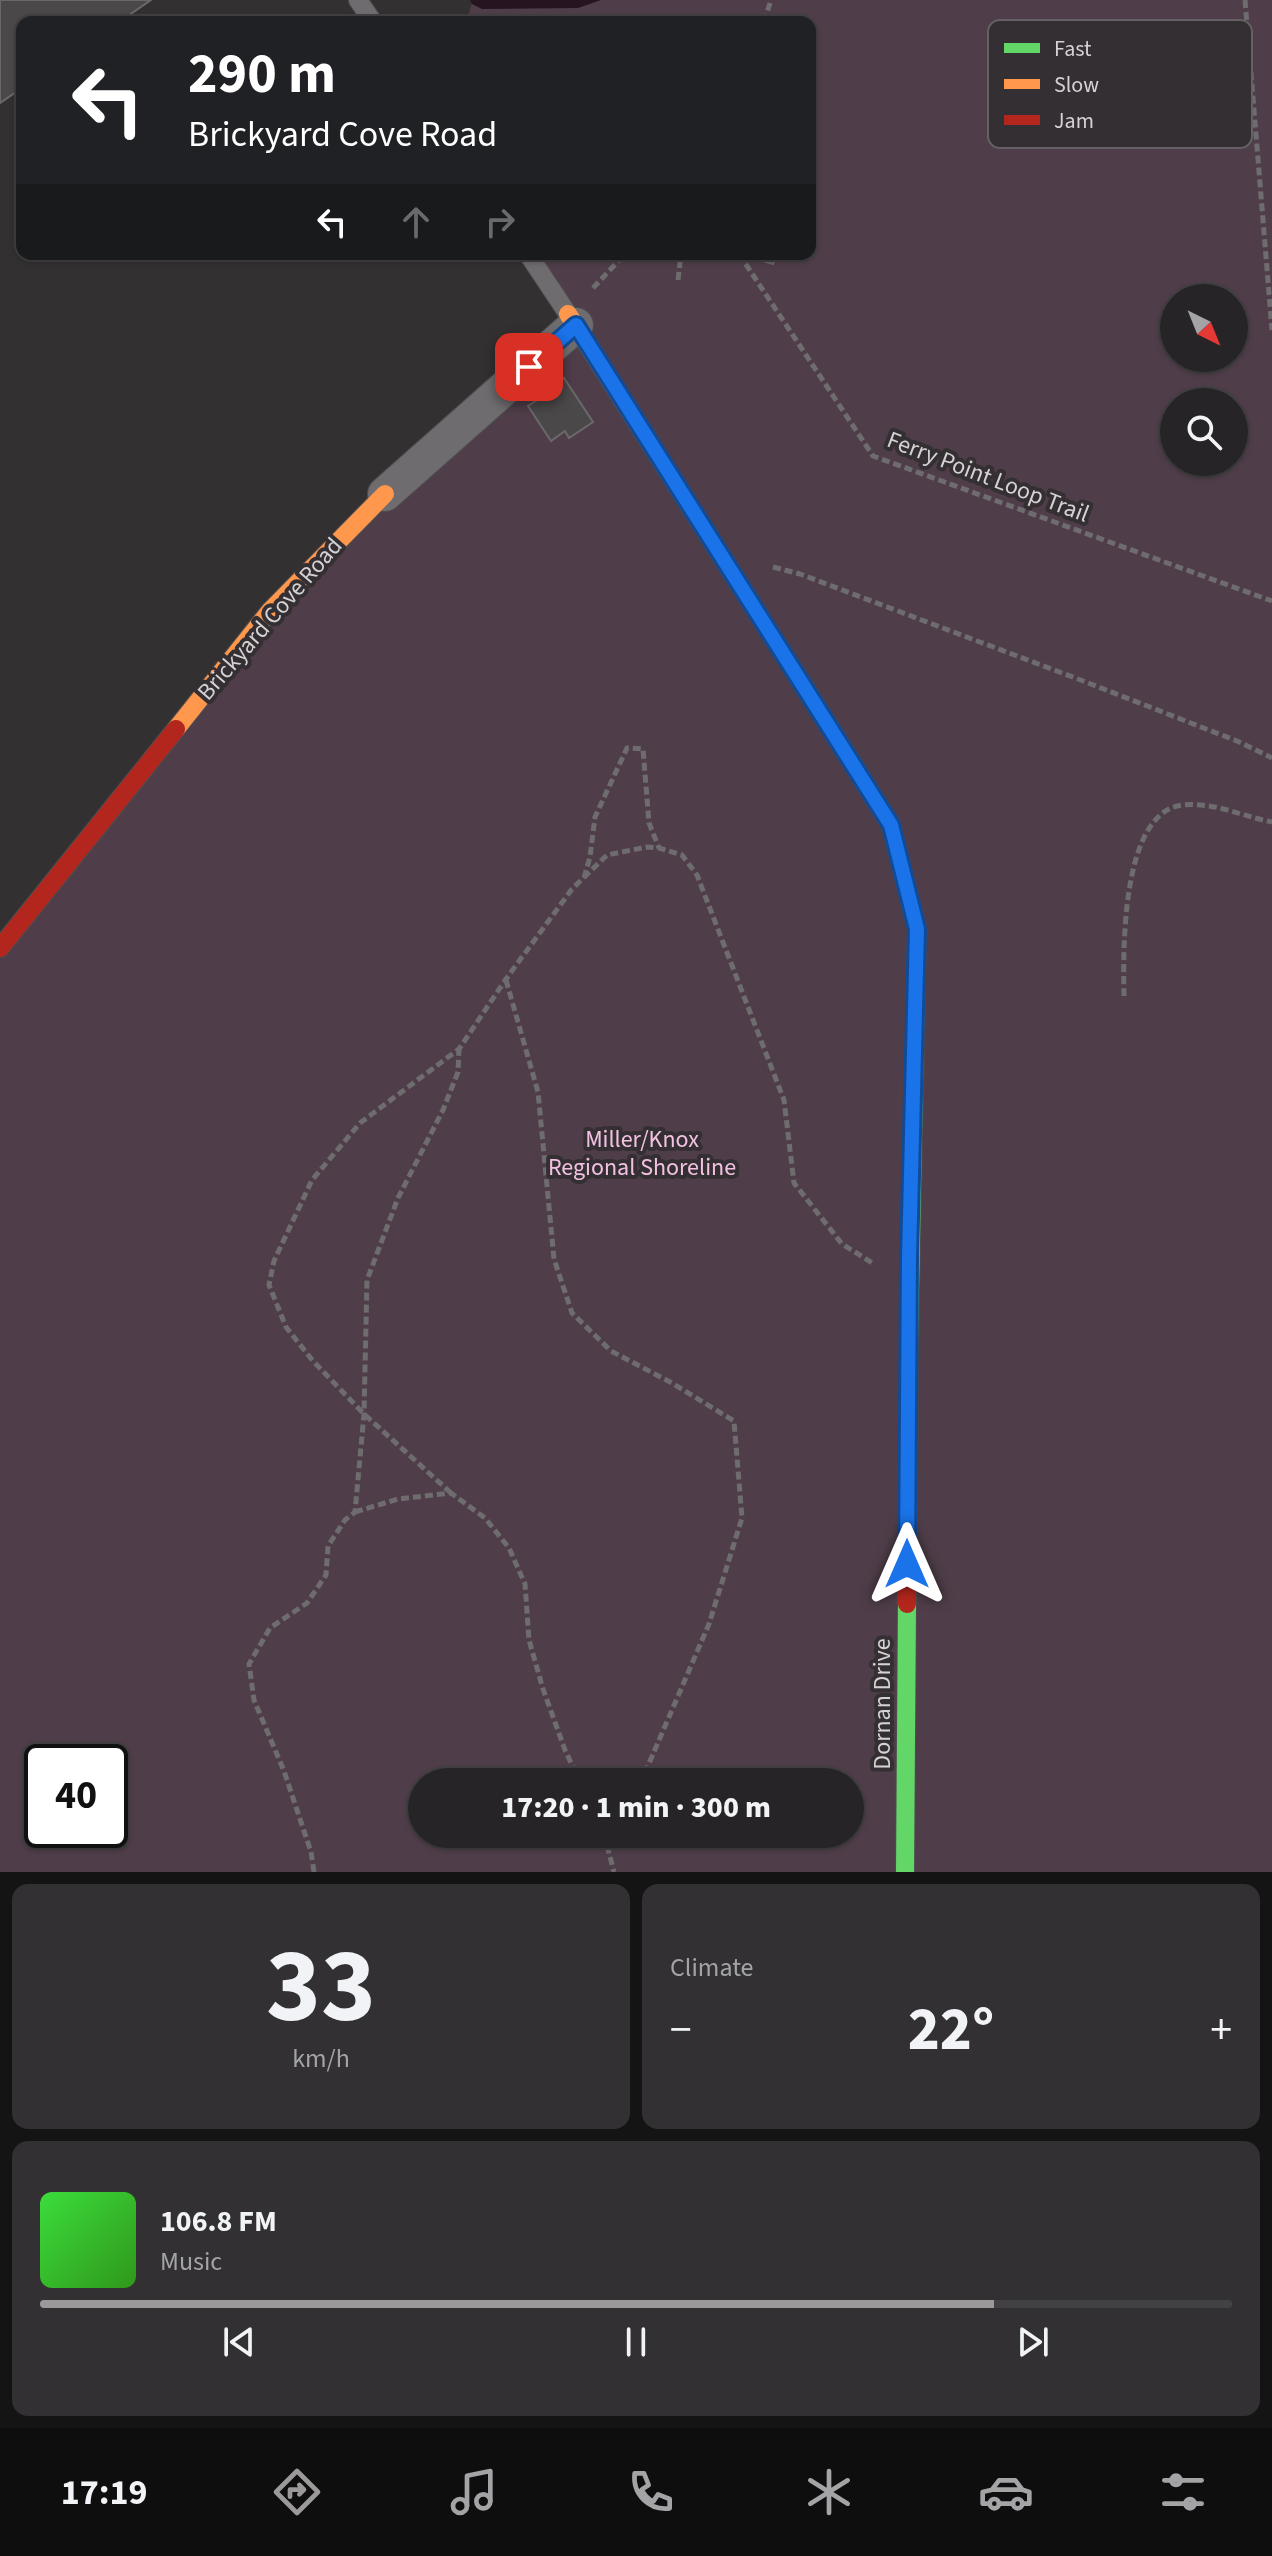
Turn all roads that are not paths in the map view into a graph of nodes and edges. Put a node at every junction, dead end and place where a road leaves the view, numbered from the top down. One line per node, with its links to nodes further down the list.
1 (532, 260): 2 (lane, Dornan Drive)
2 (572, 319): 3 (street, Brickyard Cove Road); 5 (street, Dornan Drive)
3 (385, 494): 4 (street, Brickyard Cove Road)
4 (0, 948)
5 (905, 1872)

